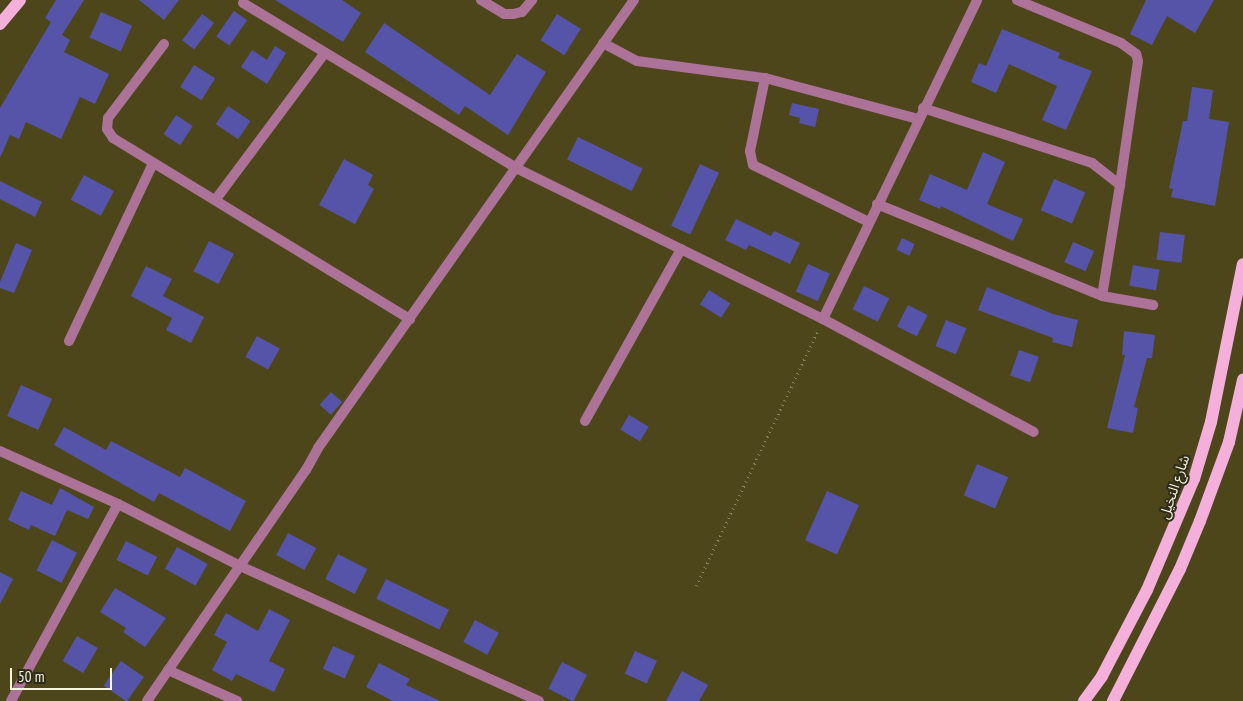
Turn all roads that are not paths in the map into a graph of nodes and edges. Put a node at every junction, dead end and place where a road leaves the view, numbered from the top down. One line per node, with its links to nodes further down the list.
1 (20, 0): 8 (main road)
2 (480, 0): 3 (street)
3 (532, 0)
4 (634, 0): 9 (street)
5 (977, 0): 13 (street)
6 (1017, 0): 17 (street)
7 (243, 3): 11 (street)
8 (0, 24)
9 (603, 43): 12 (street); 16 (street)
10 (164, 44): 15 (street)
11 (326, 53): 16 (street); 18 (street)
12 (765, 78): 14 (street); 20 (street)
13 (923, 108): 14 (street); 17 (street)
14 (918, 119): 19 (street)
15 (153, 163): 18 (street); 27 (street)
16 (516, 168): 21 (street); 25 (street)
17 (1120, 185): 23 (street)
18 (216, 199): 25 (street)
19 (877, 204): 20 (street); 23 (street)
20 (869, 222): 26 (street)
21 (681, 249): 26 (street); 29 (street)
22 (1243, 264): 40 (main road, شارع النخيل)
23 (1102, 296): 24 (street)
24 (1153, 305)
25 (410, 319): 34 (street)
26 (824, 319): 30 (street)
27 (69, 341)
28 (1243, 380): 41 (main road)
29 (585, 421)
30 (1034, 432)
31 (3, 452): 32 (street); 33 (street)
32 (0, 464)
33 (118, 504): 34 (street); 36 (street)
34 (240, 566): 35 (street); 39 (street)
35 (168, 670): 37 (street); 38 (street)
36 (12, 701)
37 (147, 701)
38 (237, 701)
39 (539, 701)
40 (1084, 701)
41 (1113, 701)

